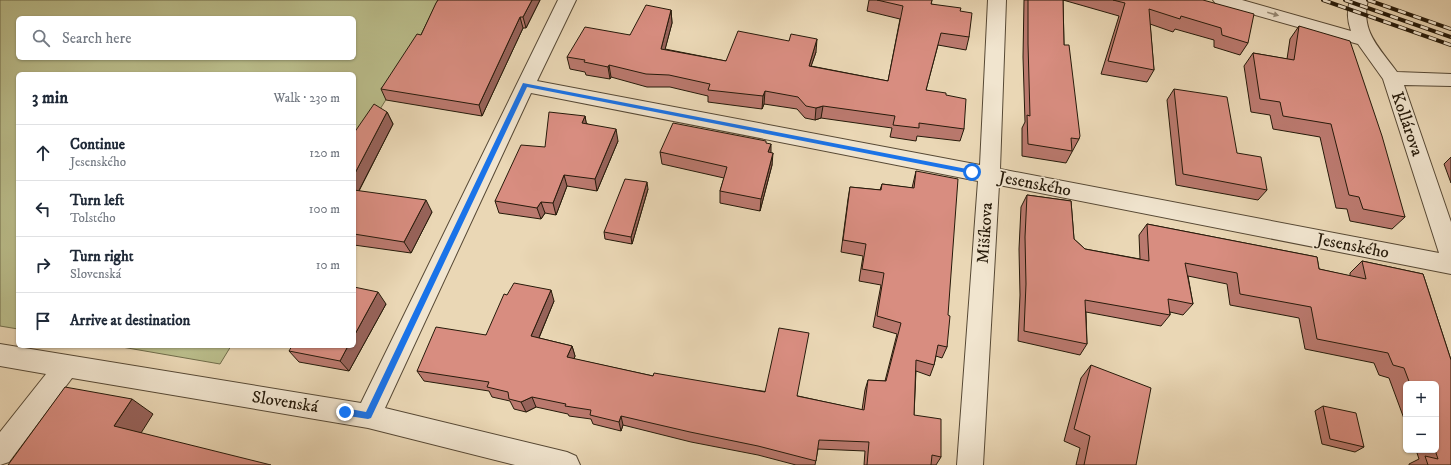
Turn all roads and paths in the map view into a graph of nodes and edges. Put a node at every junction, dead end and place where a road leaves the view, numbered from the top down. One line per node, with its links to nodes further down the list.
1 (567, 0): 8 (street)
2 (997, 0): 9 (street, Mišíkova)
3 (1222, 0): 5 (street, one-way to 5)
4 (1359, 0): 5 (street, Kollárova)
5 (1364, 40): 6 (street, Kollárova)
6 (1392, 78): 7 (street); 10 (street, Kollárova)
7 (1451, 80)
8 (525, 85): 9 (street, Jesenského); 14 (street)
9 (989, 175): 11 (street, Jesenského); 17 (street, Mišíkova)
10 (1451, 255)
11 (1451, 265)
12 (0, 355): 13 (street, Slovenská)
13 (66, 367): 14 (street, Slovenská); 15 (street)
14 (368, 416): 16 (street, Slovenská)
15 (0, 453)
16 (567, 465)
17 (970, 465)

